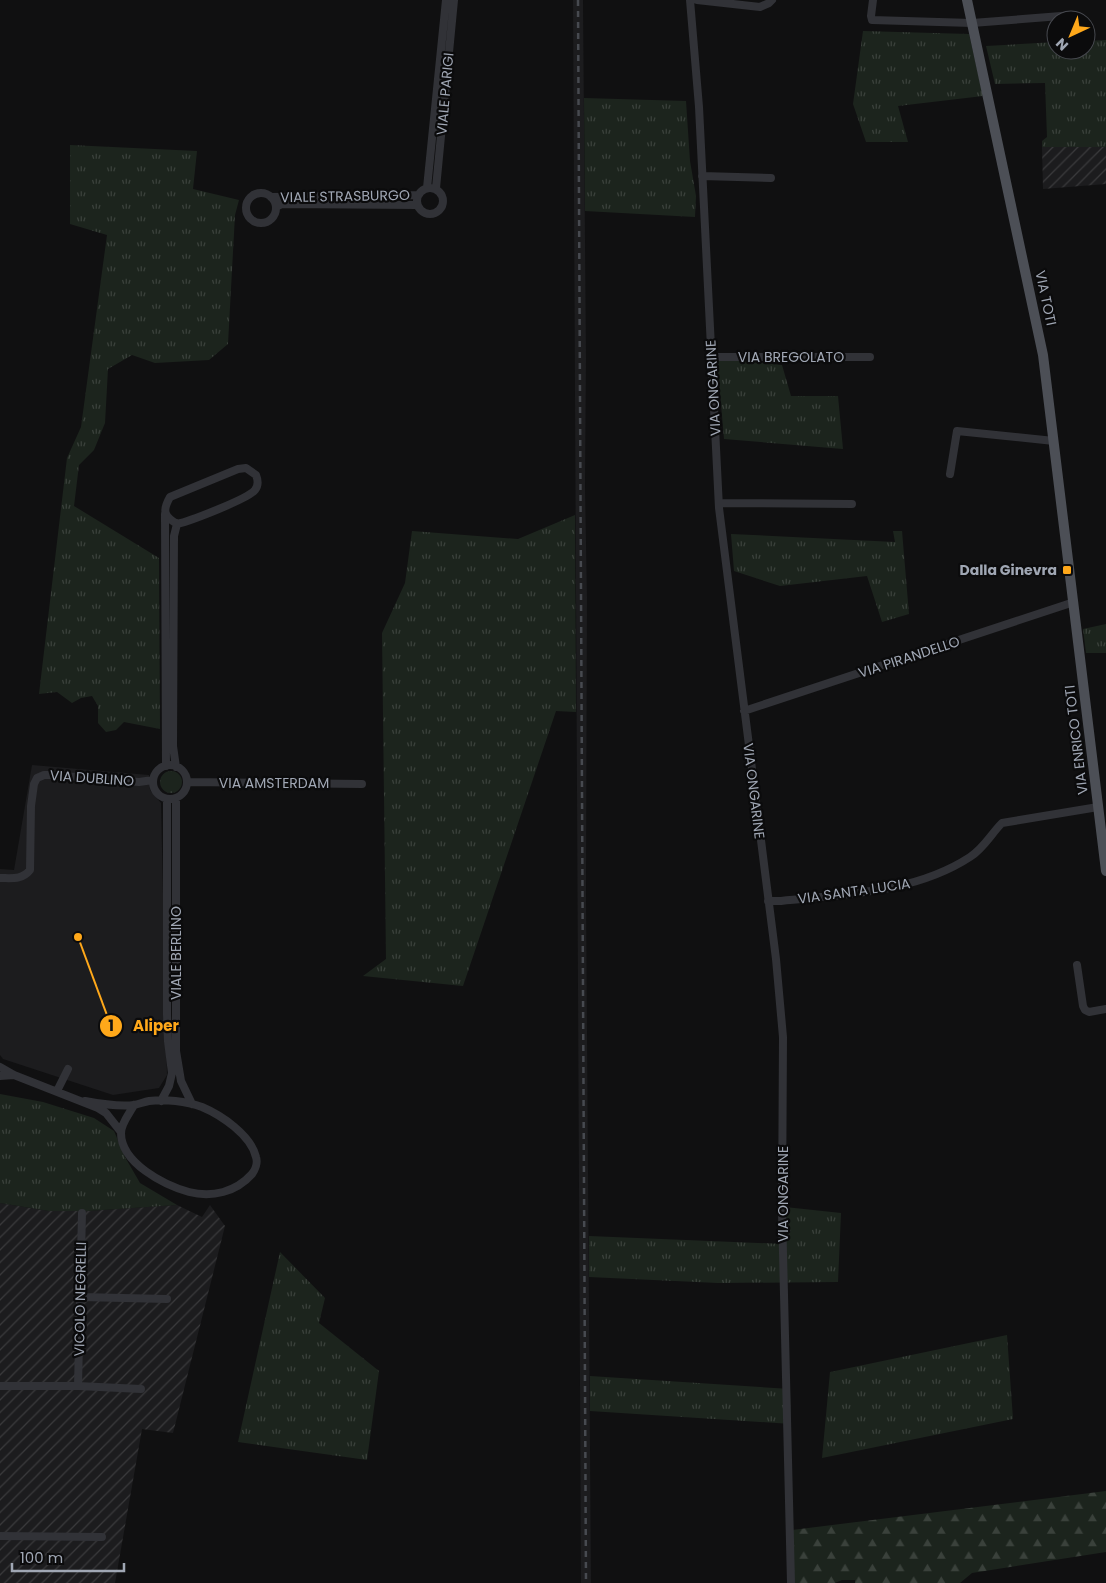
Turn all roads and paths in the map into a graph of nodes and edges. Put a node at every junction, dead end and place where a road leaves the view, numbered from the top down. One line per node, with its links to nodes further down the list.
1 (446, 0): 12 (street, VIALE PARIGI)
2 (454, 0): 13 (street, VIALE PARIGI)
3 (690, 0): 10 (street, VIA ONGARINE)
4 (697, 0): 5 (street)
5 (772, 0)
6 (874, 0): 9 (street)
7 (967, 0): 9 (main road, VIA TOTI)
8 (1046, 17): 9 (street)
9 (972, 23): 20 (main road, VIA TOTI)
10 (702, 176): 11 (street); 18 (street, VIA ONGARINE)
11 (771, 178)
12 (427, 188): 13 (street); 14 (street)
13 (436, 188): 16 (street, VIALE PARIGI)
14 (418, 195): 15 (street, VIALE STRASBURGO); 16 (street)
15 (271, 197): 17 (street, VIALE STRASBURGO); 17 (street, VIALE STRASBURGO)
16 (417, 205): 17 (street, VIALE STRASBURGO)
17 (276, 208)
18 (711, 357): 19 (street, VIA BREGOLATO); 22 (street, VIA ONGARINE)
19 (870, 357)
20 (1054, 441): 21 (street); 26 (main road, VIA TOTI)
21 (950, 474)
22 (719, 503): 23 (street); 27 (street, VIA ONGARINE)
23 (852, 504)
24 (165, 514): 25 (street); 25 (street); 28 (street)
25 (177, 524): 29 (street)
26 (1074, 604): 27 (street, VIA PIRANDELLO); 35 (main road, VIA ENRICO TOTI)
27 (744, 711): 38 (street, VIA ONGARINE)
28 (166, 766): 29 (street); 30 (street)
29 (176, 767): 31 (street)
30 (153, 780): 34 (street); 37 (street, VIA DUBLINO)
31 (187, 782): 32 (street, VIA AMSTERDAM); 33 (street)
32 (362, 784)
33 (176, 798): 34 (street); 48 (street, VIALE BERLINO)
34 (166, 799): 46 (street, VIALE BERLINO)
35 (1098, 807): 36 (main road, VIA ENRICO TOTI); 38 (street, VIA SANTA LUCIA)
36 (1106, 871)
37 (0, 878)
38 (768, 901): 59 (street, VIA ONGARINE)
39 (1077, 965): 40 (street)
40 (1106, 1009)
41 (0, 1067): 43 (street)
42 (68, 1069): 45 (street)
43 (14, 1075): 44 (street); 45 (street)
44 (0, 1076)
45 (57, 1091): 47 (street)
46 (161, 1100): 48 (street); 49 (street)
47 (85, 1101): 49 (street); 50 (street)
48 (192, 1104): 50 (street)
49 (134, 1105): 50 (street)
50 (121, 1132)
51 (82, 1213): 52 (street, VICOLO NEGRELLI)
52 (80, 1297): 53 (street); 55 (street, VICOLO NEGRELLI)
53 (167, 1300)
54 (0, 1386): 55 (street)
55 (78, 1386): 56 (street)
56 (141, 1389)
57 (0, 1536): 58 (street)
58 (102, 1537)
59 (790, 1583)

